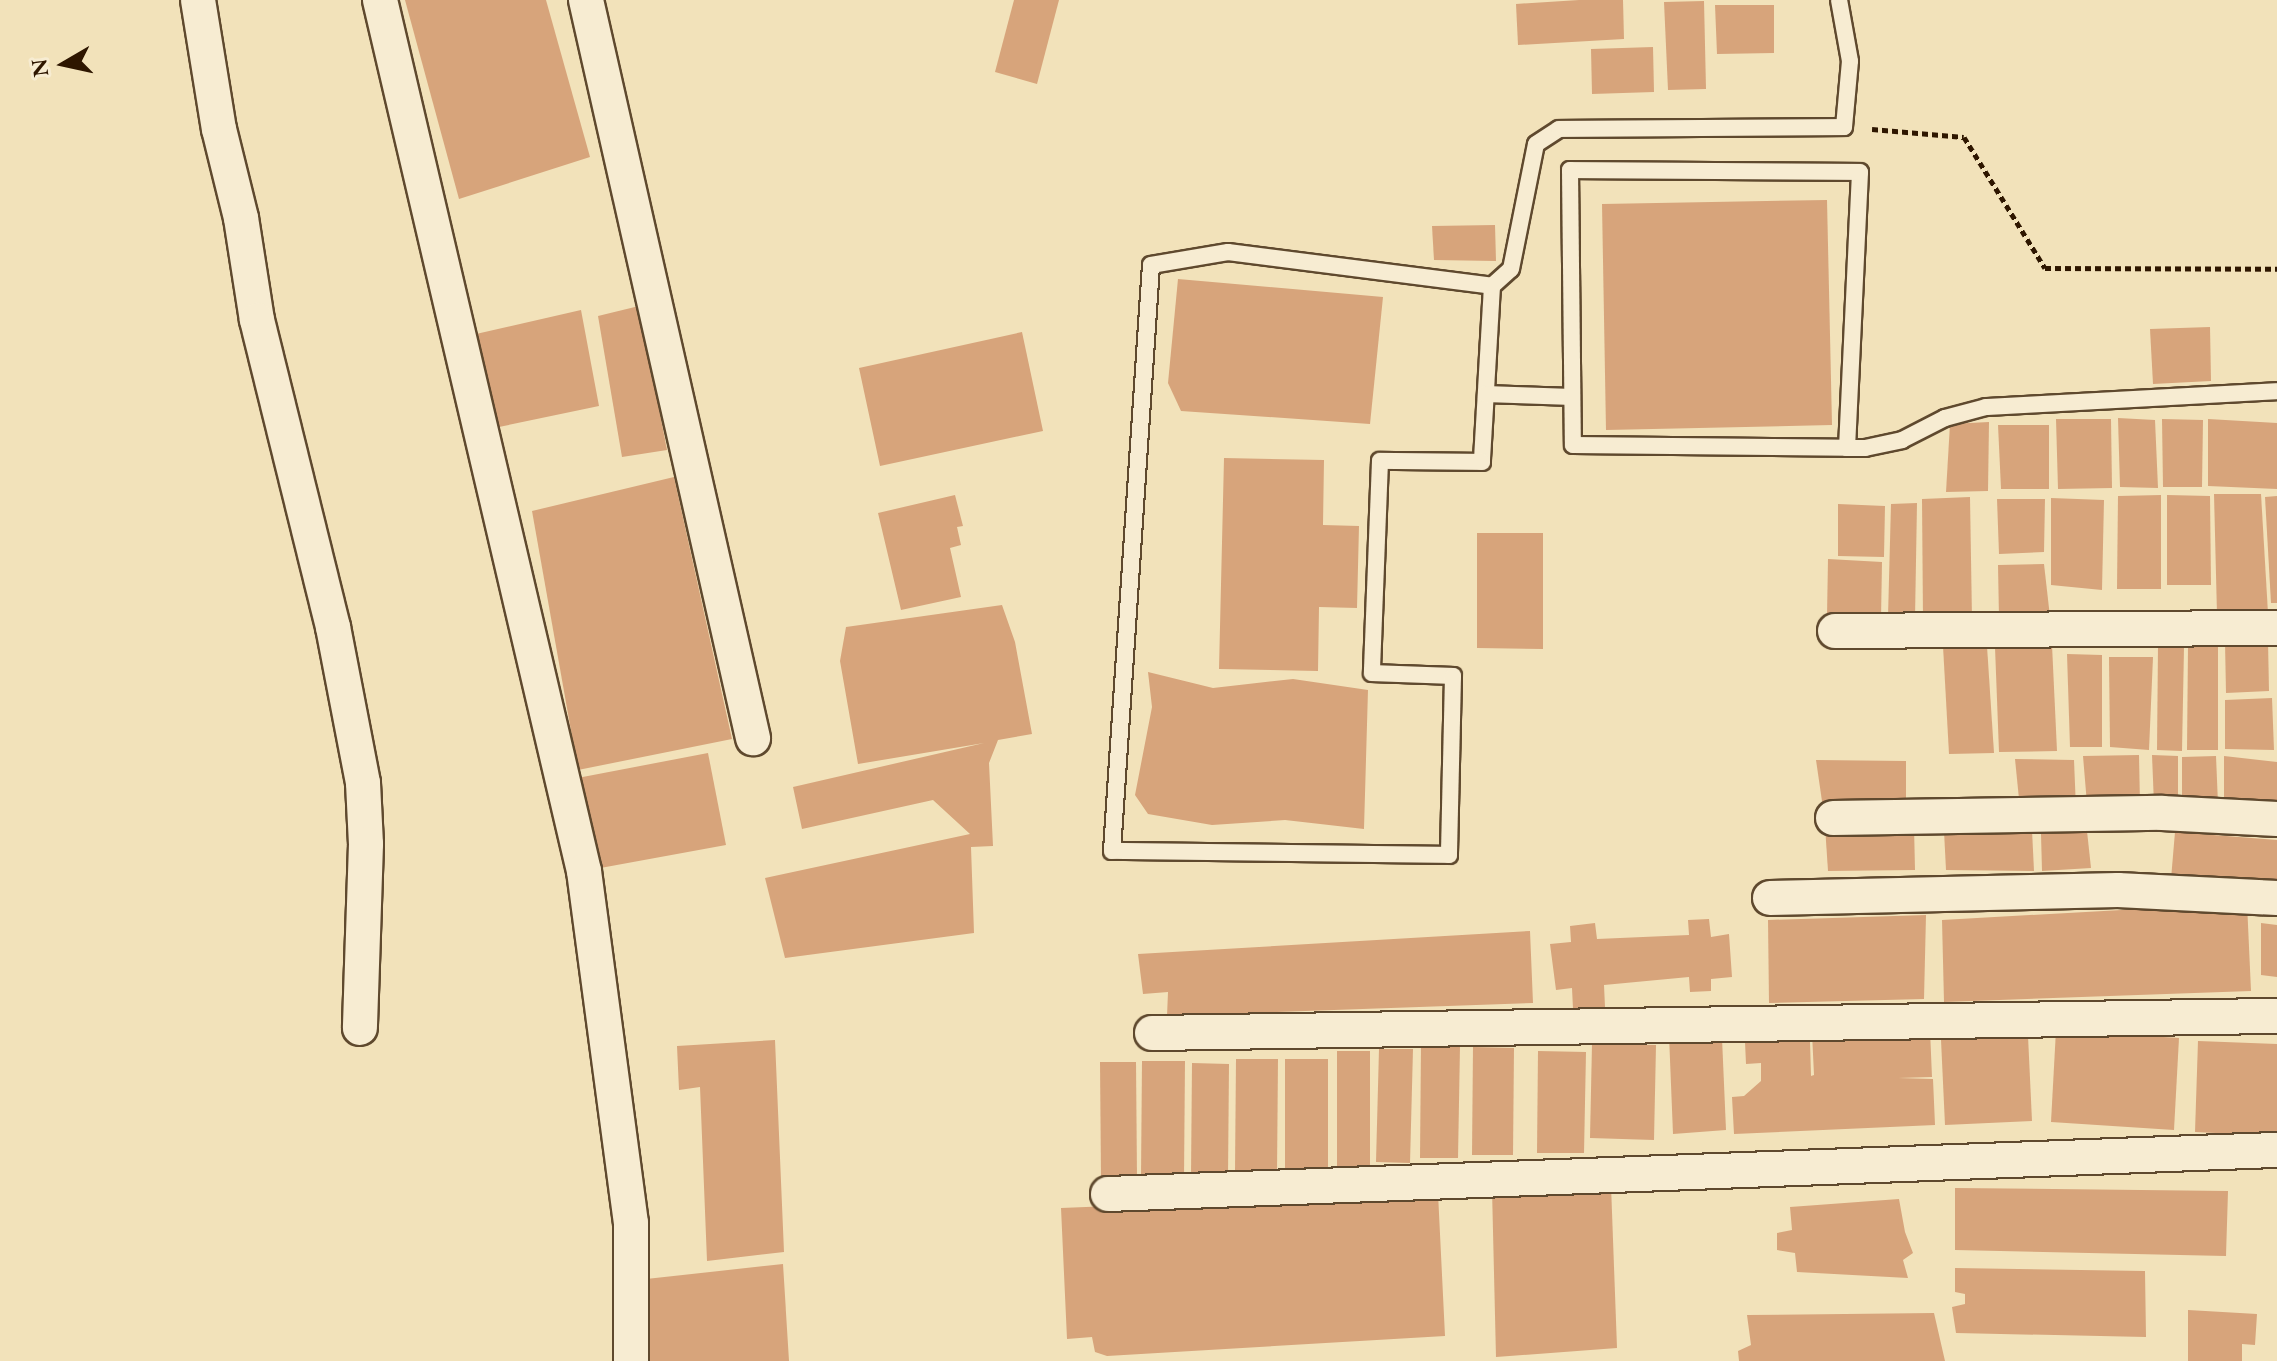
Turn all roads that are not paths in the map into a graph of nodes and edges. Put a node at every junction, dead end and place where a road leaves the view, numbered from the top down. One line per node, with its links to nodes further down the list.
1 (198, 0): 18 (street)
2 (380, 0): 22 (street)
3 (586, 0): 12 (street)
4 (1839, 0): 5 (lane)
5 (1492, 286): 7 (lane); 7 (lane)
6 (2277, 391): 9 (lane)
7 (1486, 394): 8 (lane)
8 (1572, 397): 9 (lane); 9 (lane)
9 (1847, 448)
10 (2277, 628): 11 (street)
11 (1835, 631)
12 (753, 738)
13 (1833, 818): 14 (street)
14 (2277, 819)
15 (1770, 898): 16 (street)
16 (2277, 898)
17 (2277, 1016): 19 (street)
18 (360, 1028)
19 (1152, 1033)
20 (2277, 1150): 21 (street)
21 (1108, 1194)
22 (631, 1361)

